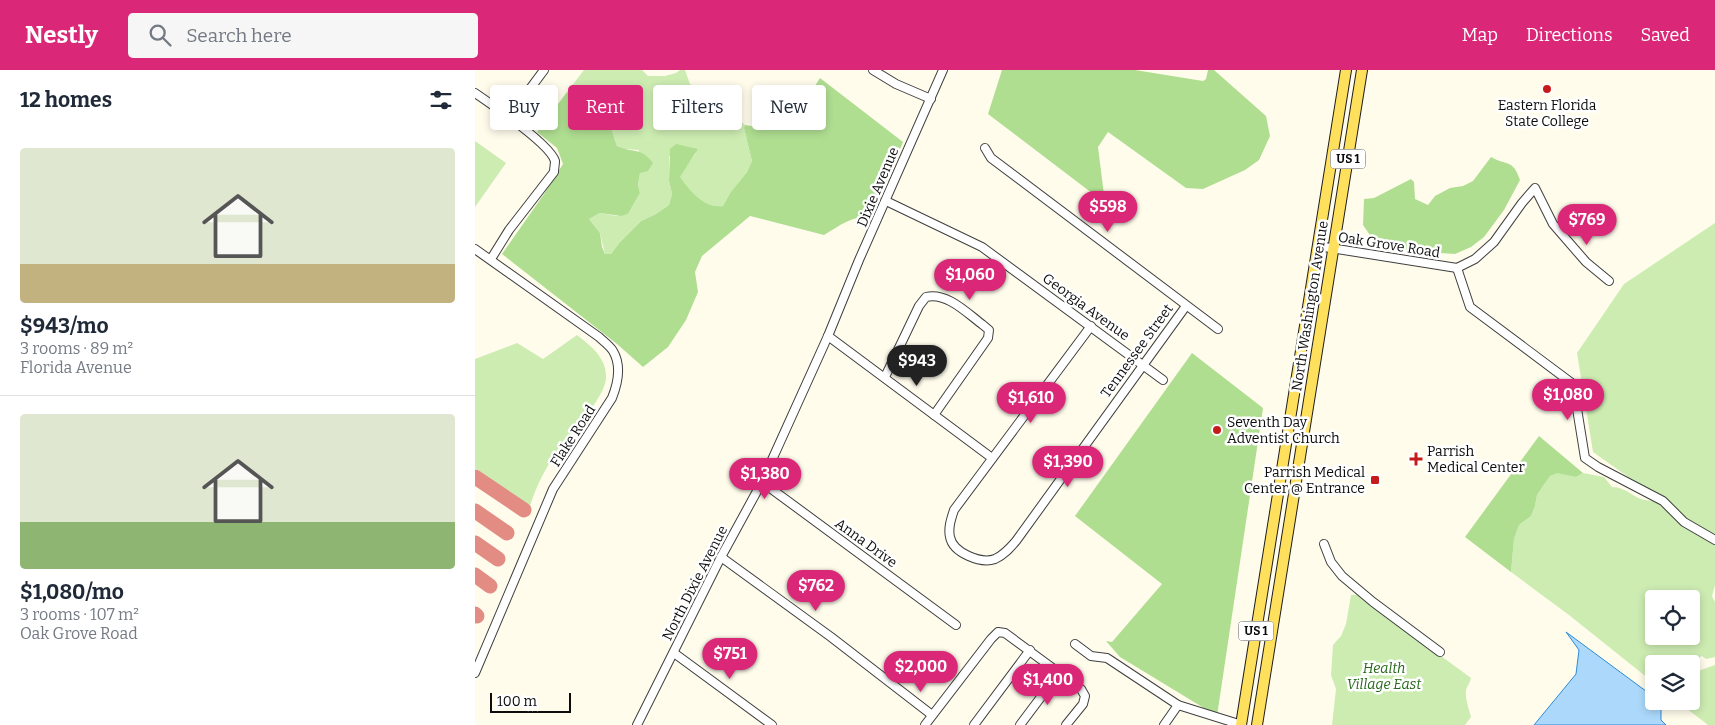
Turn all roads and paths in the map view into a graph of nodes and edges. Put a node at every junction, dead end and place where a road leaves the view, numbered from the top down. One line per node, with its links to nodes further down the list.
1 (544, 70): 6 (street)
2 (873, 70): 8 (street)
3 (943, 70): 8 (street, Dixie Avenue)
4 (1346, 70): 13 (main road, North Washington Avenue / US 1)
5 (1362, 70): 15 (main road, North Washington Avenue / US 1)
6 (533, 85)
7 (475, 92): 9 (street)
8 (931, 99): 12 (street, Dixie Avenue)
9 (490, 103)
10 (525, 130): 16 (street)
11 (985, 148): 20 (street)
12 (886, 201): 17 (street, Dixie Avenue); 21 (street, Georgia Avenue)
13 (1318, 246): 15 (street, Oak Grove Road); 30 (main road, North Washington Avenue / US 1)
14 (475, 249): 16 (street, Flake Road)
15 (1333, 249): 18 (street, Oak Grove Road); 31 (main road, North Washington Avenue / US 1)
16 (491, 259): 40 (street, Flake Road)
17 (859, 260): 23 (street, North Dixie Avenue)
18 (1457, 268): 19 (street, Oak Grove Road); 32 (street, Oak Grove Road)
19 (1609, 280)
20 (1186, 306): 22 (street); 24 (street, Tennessee Street)
21 (1091, 326): 24 (street, Georgia Avenue); 28 (street)
22 (1218, 329)
23 (828, 336): 25 (street); 29 (street, North Dixie Avenue)
24 (1143, 364): 26 (street, Georgia Avenue); 28 (street, Tennessee Street)
25 (885, 377): 27 (street); 27 (street)
26 (1163, 380)
27 (934, 415): 28 (street)
28 (991, 458)
29 (762, 482): 34 (street, North Dixie Avenue); 35 (street, Anna Drive)
30 (1271, 536): 31 (main road); 51 (main road, North Washington Avenue / US 1)
31 (1287, 539): 52 (main road, North Washington Avenue / US 1)
32 (1715, 540)
33 (1324, 544): 38 (street)
34 (721, 557): 39 (street, North Dixie Avenue); 43 (street)
35 (956, 625)
36 (1075, 644): 42 (street)
37 (1030, 650): 41 (street); 43 (street); 47 (street)
38 (1440, 652)
39 (674, 653): 44 (street, North Dixie Avenue); 45 (street)
40 (475, 672)
41 (1059, 673): 48 (street); 49 (street)
42 (1178, 705): 50 (street); 51 (street)
43 (932, 715): 46 (street)
44 (637, 725)
45 (772, 725)
46 (925, 725)
47 (974, 725)
48 (1020, 725)
49 (1066, 725)
50 (1164, 725)
51 (1242, 725)
52 (1257, 725)

